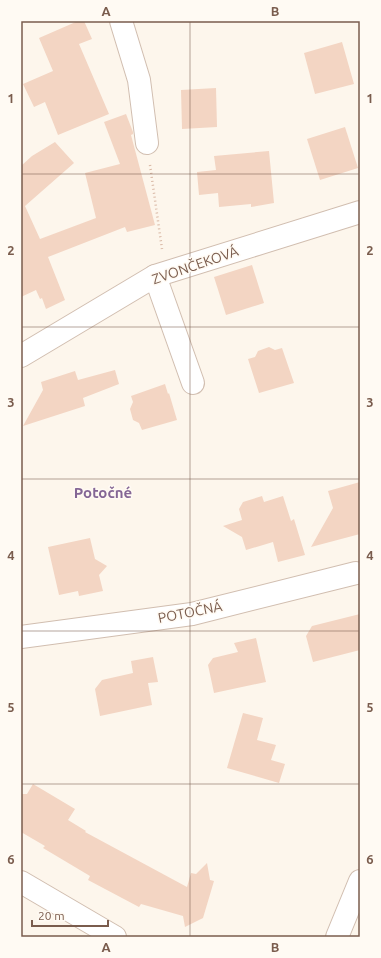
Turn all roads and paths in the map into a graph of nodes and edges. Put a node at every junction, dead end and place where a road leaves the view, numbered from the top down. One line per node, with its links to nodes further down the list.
1 (121, 21): 2 (street)
2 (147, 143): 4 (path)
3 (360, 212): 5 (street, ZVONČEKOVÁ)
4 (162, 252)
5 (155, 276): 6 (street, ZVONČEKOVÁ); 7 (street)
6 (21, 356)
7 (193, 383)
8 (356, 573): 9 (street, POTOČNÁ)
9 (21, 637)
10 (360, 881): 13 (street)
11 (21, 882): 12 (street)
12 (114, 937)
13 (337, 937)

